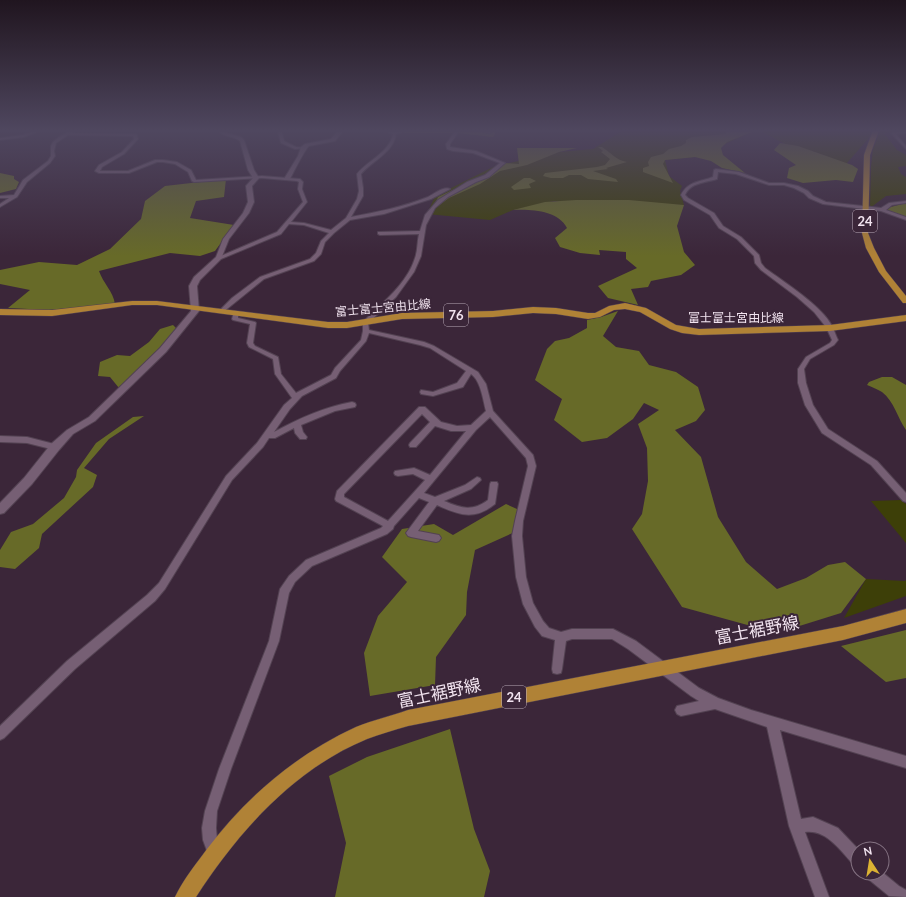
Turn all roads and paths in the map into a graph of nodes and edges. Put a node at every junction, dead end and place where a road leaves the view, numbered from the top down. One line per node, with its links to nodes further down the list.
1 (36, 172): 15 (street)
2 (100, 172): 3 (street)
3 (129, 172)
4 (190, 172): 12 (street)
5 (252, 172): 12 (street)
6 (291, 172): 13 (street)
7 (361, 172): 21 (street)
8 (492, 172): 14 (street)
9 (716, 172): 35 (street)
10 (731, 172): 19 (street)
11 (866, 172): 19 (main road, 24)
12 (256, 178): 13 (street); 27 (street)
13 (287, 179): 23 (street)
14 (474, 182): 21 (street); 25 (street)
15 (15, 196): 16 (street); 18 (street)
16 (0, 197)
17 (906, 202): 20 (street)
18 (0, 206)
19 (865, 209): 20 (street); 28 (main road, 24)
20 (882, 210): 22 (street)
21 (348, 219): 24 (street)
22 (906, 219)
23 (289, 223): 24 (street); 27 (street)
24 (332, 232): 30 (street)
25 (422, 232): 26 (street); 34 (street)
26 (380, 233)
27 (219, 258): 29 (street)
28 (906, 301)
29 (196, 308): 30 (main road, 富士富士宮由比線 / 76); 31 (main road, 富士富士宮由比線 / 76); 48 (street)
30 (222, 311): 32 (main road, 富士富士宮由比線 / 76)
31 (0, 312)
32 (236, 313): 34 (main road, 富士富士宮由比線 / 76); 38 (street)
33 (906, 318): 35 (main road, 富士富士宮由比線 / 76)
34 (365, 327): 35 (main road, 富士富士宮由比線 / 76); 36 (street); 38 (street)
35 (829, 328): 56 (street)
36 (470, 370): 37 (street); 40 (street)
37 (424, 392)
38 (295, 397): 44 (street)
39 (352, 405): 42 (street)
40 (490, 412): 43 (street); 62 (street)
41 (434, 422): 43 (street); 47 (street); 59 (street)
42 (297, 424): 44 (street); 45 (street)
43 (473, 428): 52 (street)
44 (267, 435): 68 (street)
45 (303, 437)
46 (0, 439): 48 (street)
47 (413, 445)
48 (55, 447): 58 (street)
49 (415, 464): 50 (street)
50 (410, 472): 51 (street); 52 (street)
51 (398, 473)
52 (432, 479): 55 (street)
53 (477, 480): 57 (street)
54 (494, 484): 57 (street)
55 (418, 494): 57 (street); 59 (street)
56 (906, 499)
57 (435, 501): 60 (street)
58 (0, 510)
59 (390, 526): 72 (street)
60 (436, 538)
61 (906, 616): 63 (main road, 富士裾野線 / 24)
62 (561, 637): 63 (street); 64 (street)
63 (663, 668): 65 (street); 72 (main road, 富士裾野線 / 24)
64 (557, 669)
65 (715, 703): 66 (street); 67 (street)
66 (681, 710)
67 (772, 722): 69 (street); 70 (street)
68 (0, 734)
69 (906, 762)
70 (796, 826): 71 (street); 76 (street)
71 (850, 851)
72 (215, 854): 75 (main road, 富士裾野線 / 24)
73 (882, 881): 74 (street)
74 (906, 896)
75 (185, 897)
76 (822, 897)

